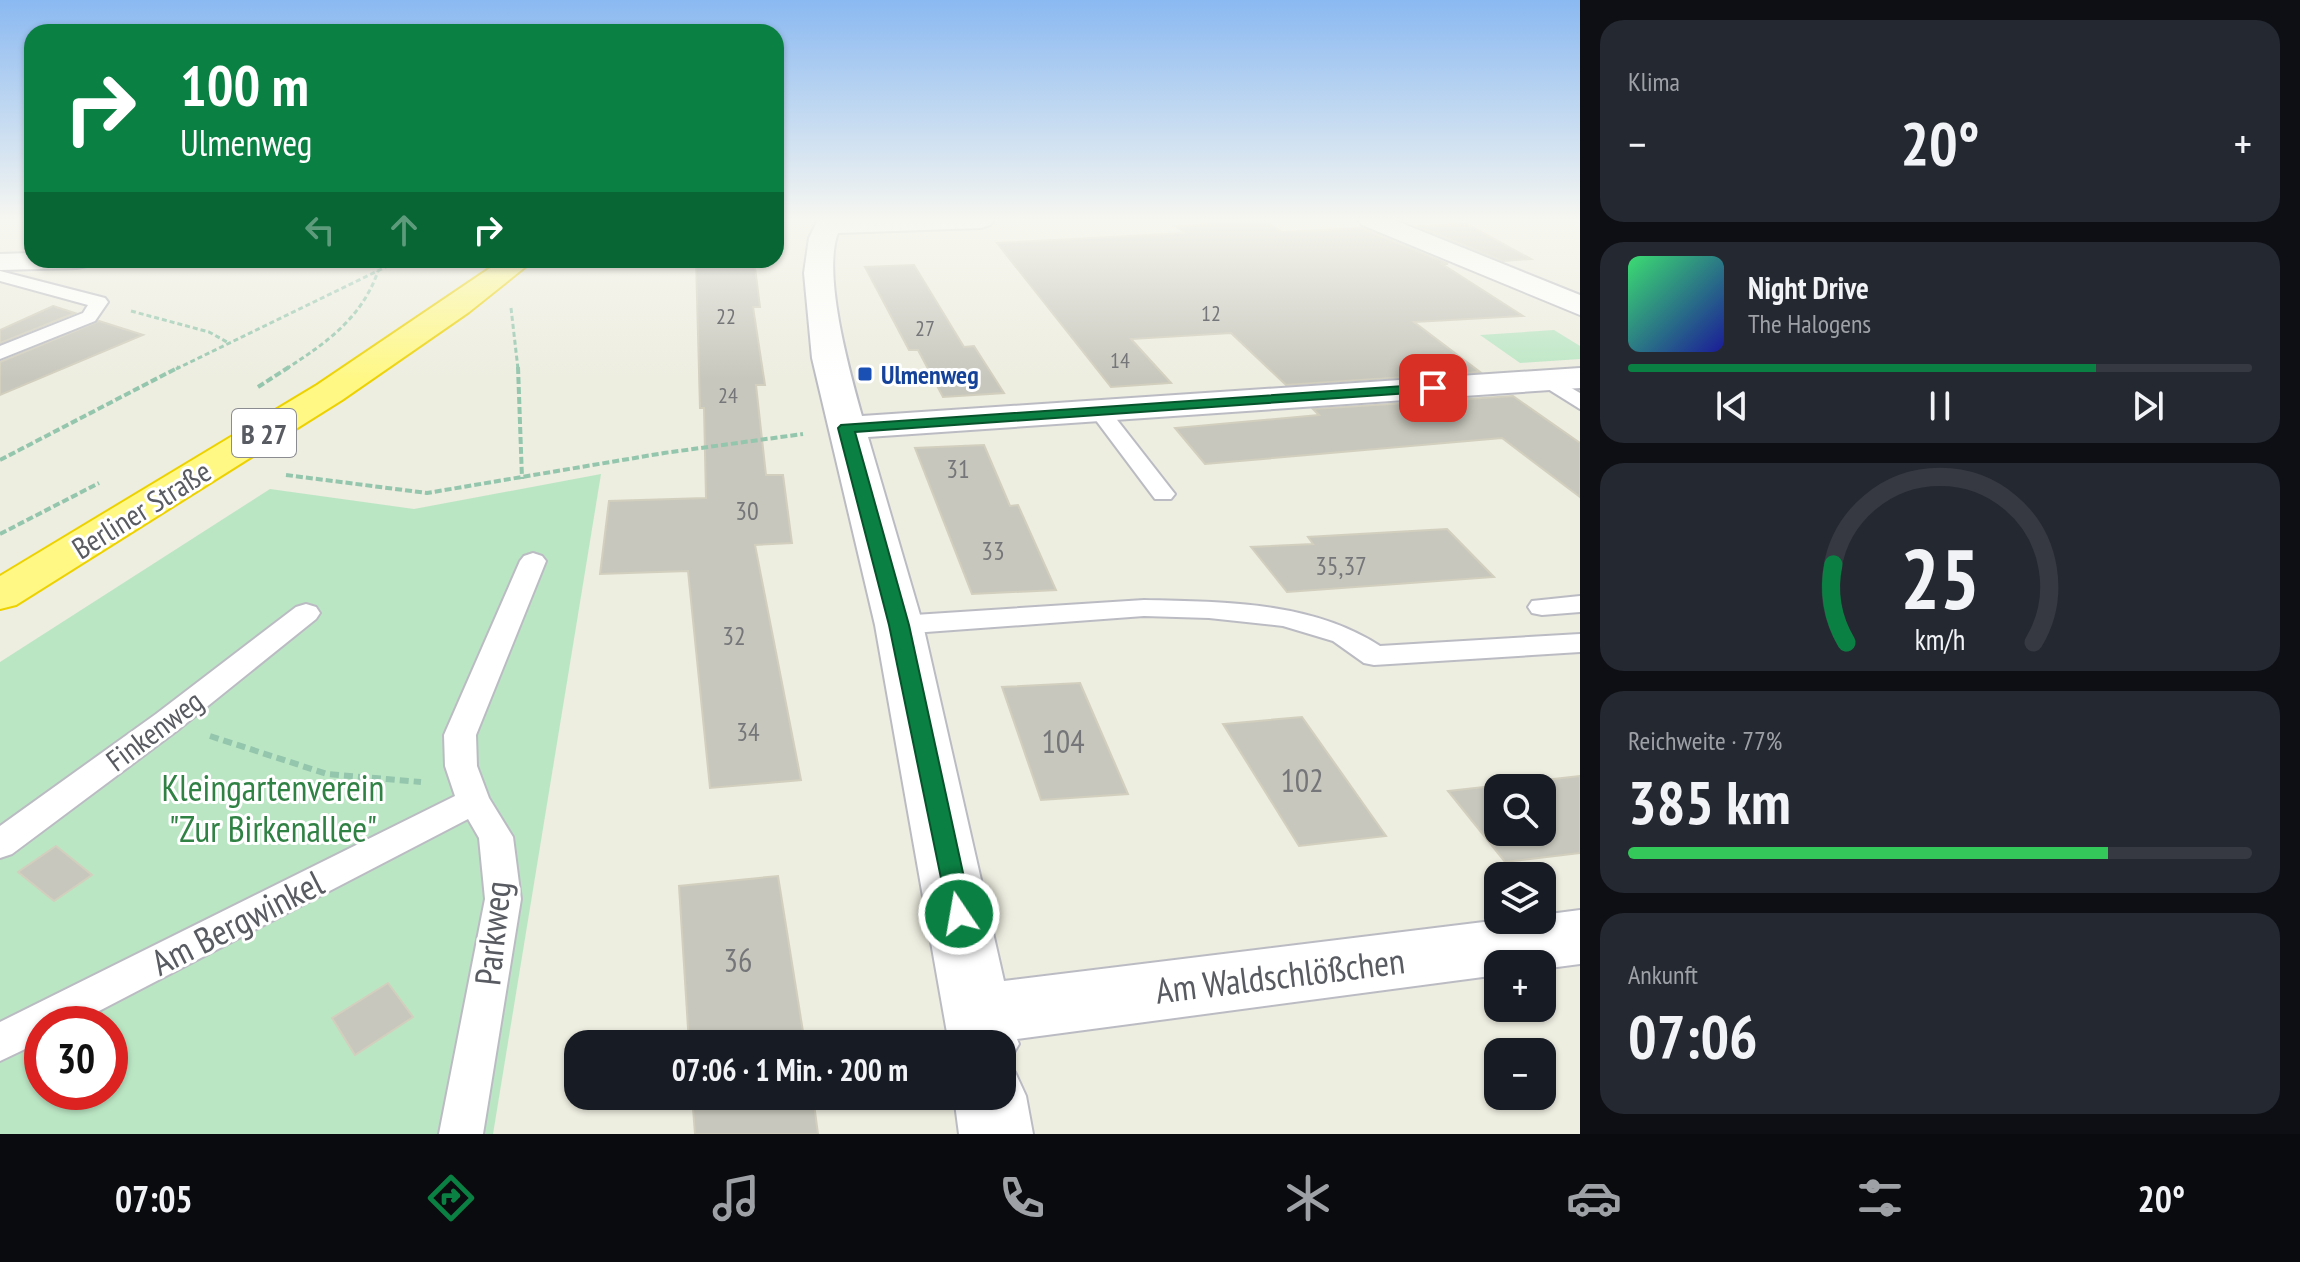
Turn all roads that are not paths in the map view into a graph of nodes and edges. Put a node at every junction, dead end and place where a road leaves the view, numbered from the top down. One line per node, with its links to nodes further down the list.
1 (7, 273): 6 (lane)
2 (502, 273): 13 (highway, Berliner Straße / B 27)
3 (818, 273): 10 (street)
4 (1500, 273): 5 (street)
5 (1580, 306)
6 (0, 353)
7 (1564, 379): 8 (lane); 9 (street)
8 (1580, 403)
9 (1100, 411): 10 (street); 11 (lane)
10 (832, 430): 17 (street)
11 (1163, 494)
12 (533, 561): 19 (lane, Parkweg)
13 (0, 595)
14 (1580, 604): 15 (lane)
15 (1542, 607)
16 (306, 613): 20 (lane, Finkenweg)
17 (899, 625): 18 (lane); 22 (street)
18 (1580, 643)
19 (474, 801): 23 (lane, Am Bergwinkel); 25 (lane, Parkweg)
20 (0, 844)
21 (1580, 937): 22 (street, Am Waldschlößchen)
22 (982, 1029)
23 (0, 1042)
24 (992, 1110): 26 (street)
25 (461, 1134)
26 (996, 1134)

